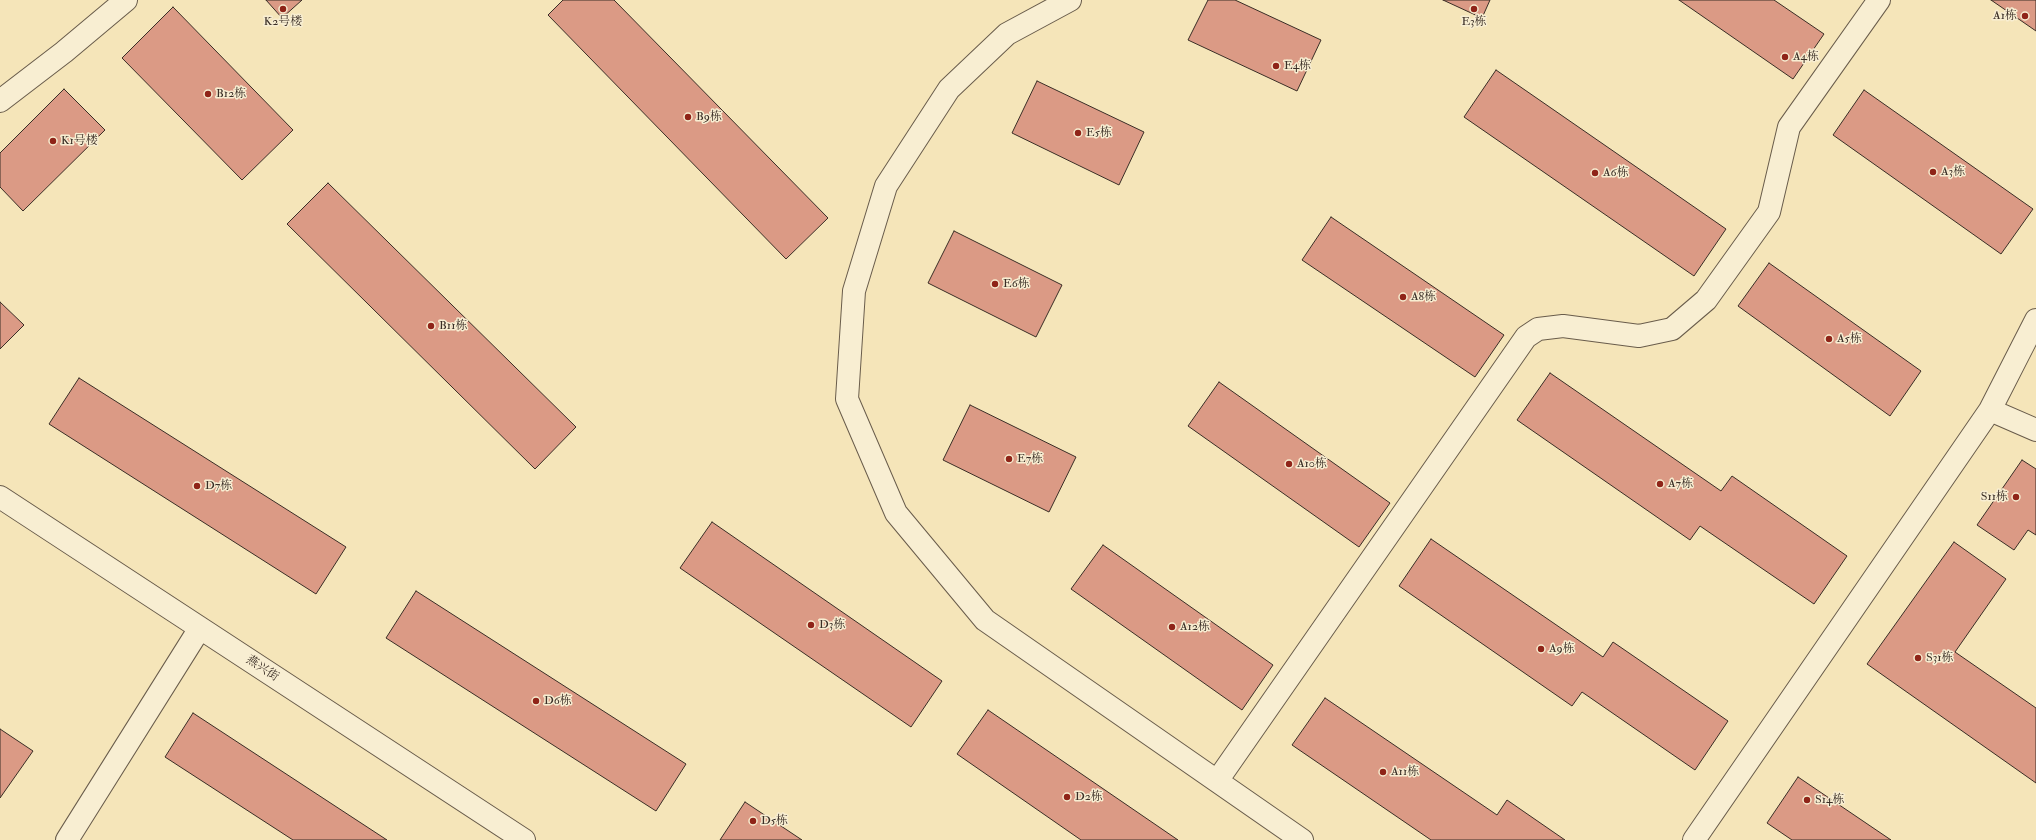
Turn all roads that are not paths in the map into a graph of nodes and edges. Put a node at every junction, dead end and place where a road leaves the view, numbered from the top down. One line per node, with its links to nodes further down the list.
1 (126, 0): 4 (street)
2 (1070, 0): 10 (street)
3 (1879, 0): 10 (street)
4 (0, 101)
5 (2036, 320): 6 (street)
6 (1990, 410): 7 (street); 14 (street)
7 (2036, 430)
8 (0, 497): 9 (street, 燕兴街)
9 (200, 628): 11 (street); 12 (street, 燕兴街)
10 (1217, 781): 13 (street)
11 (67, 840)
12 (524, 840)
13 (1302, 840)
14 (1694, 840)

